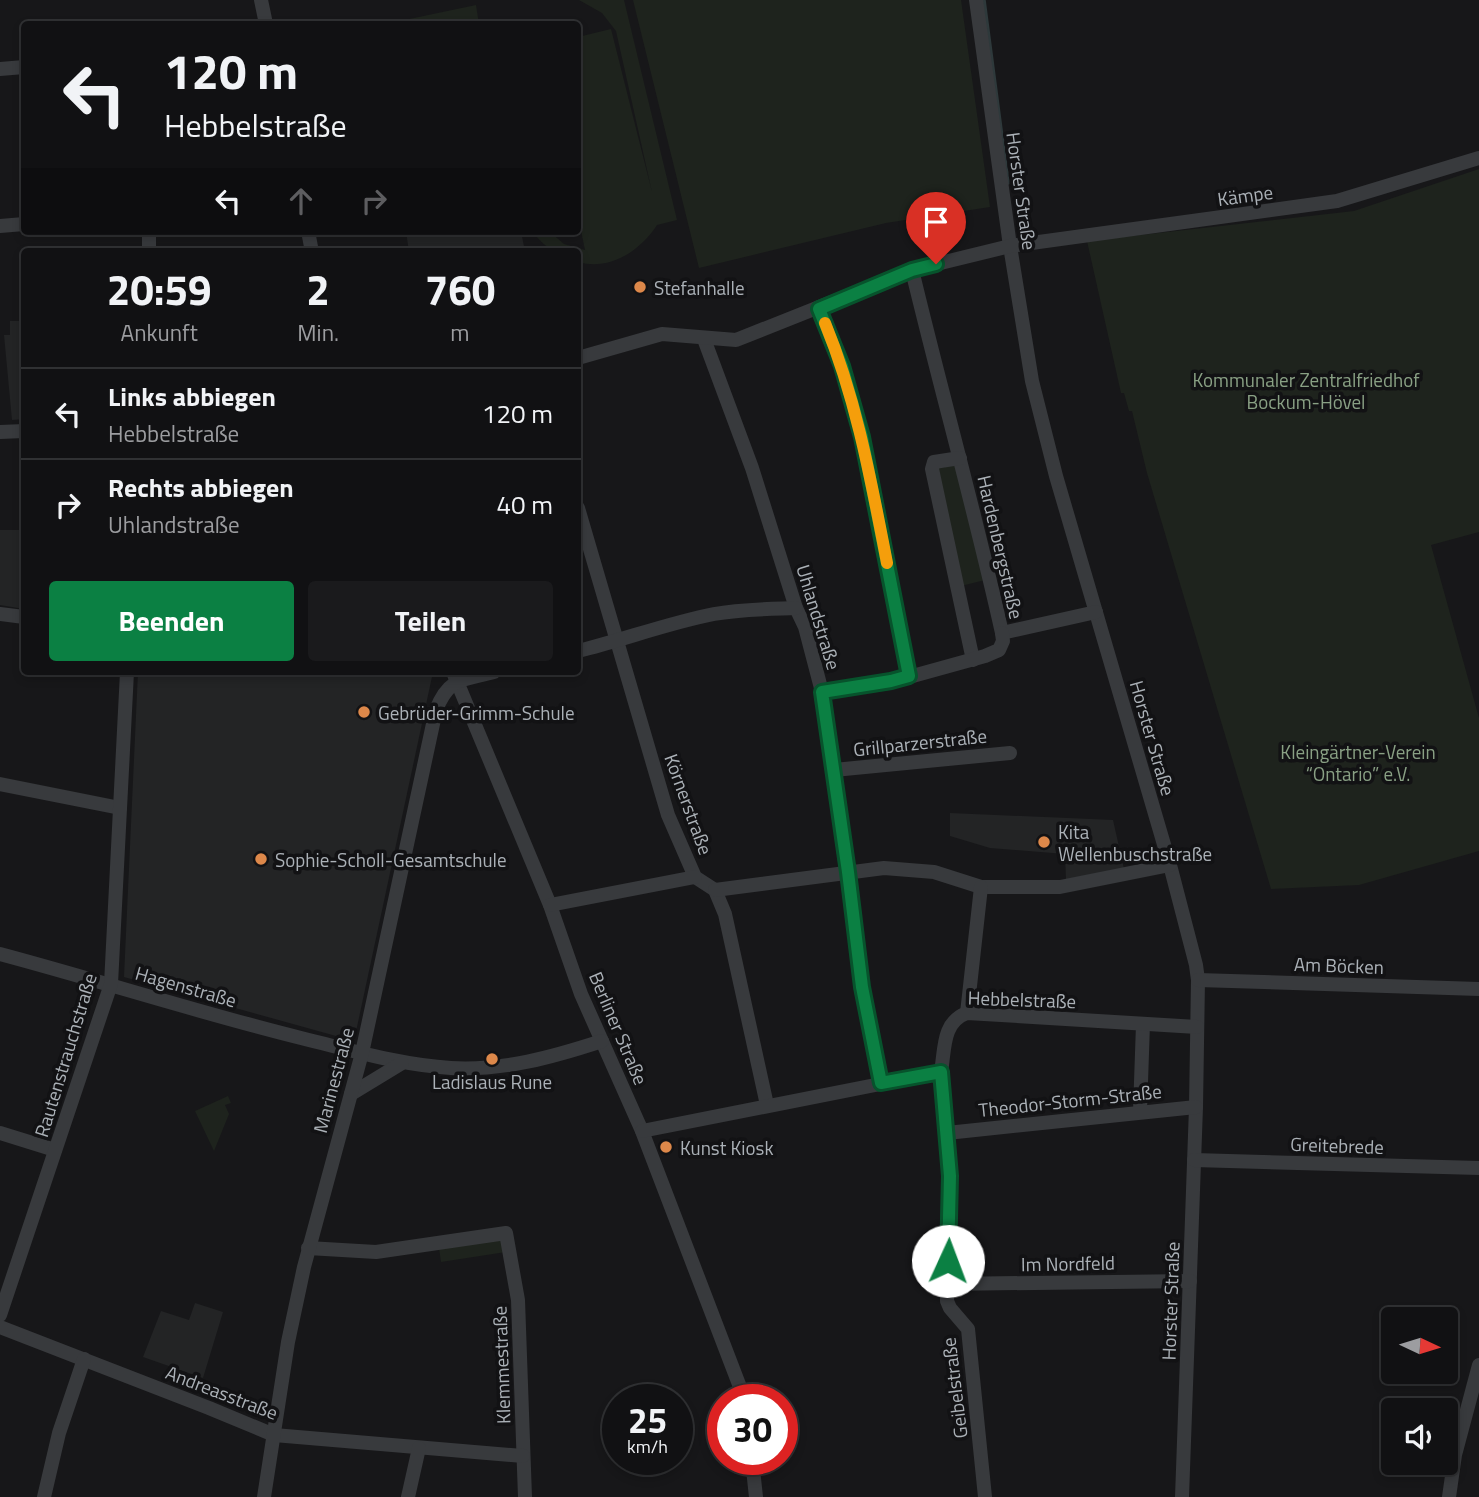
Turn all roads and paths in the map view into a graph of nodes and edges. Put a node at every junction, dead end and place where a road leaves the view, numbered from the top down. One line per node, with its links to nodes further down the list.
1 (261, 0): 3 (street)
2 (976, 0): 9 (street, Horster Straße)
3 (265, 21)
4 (21, 67): 5 (street)
5 (0, 69)
6 (1479, 158): 9 (street, Kämpe)
7 (21, 224): 8 (street)
8 (0, 226)
9 (1010, 246): 10 (street, Kämpe); 19 (street, Horster Straße)
10 (912, 270): 11 (street, Kämpe); 16 (street, Hardenbergstraße)
11 (819, 309): 12 (street, Kämpe); 27 (street)
12 (704, 339): 13 (street, Kämpe); 18 (street, Uhlandstraße)
13 (581, 357)
14 (21, 430): 15 (street)
15 (0, 432)
16 (960, 458): 22 (street, Hardenbergstraße); 25 (street, Hardenbergstraße)
17 (581, 518): 23 (street, Körnerstraße)
18 (796, 608): 23 (street); 29 (street, Uhlandstraße)
19 (1096, 612): 22 (street, Hardenbergstraße); 34 (street, Horster Straße)
20 (0, 614): 21 (street)
21 (21, 617)
22 (1002, 633): 25 (street)
23 (617, 641): 24 (street); 36 (street, Körnerstraße)
24 (581, 650)
25 (973, 660): 27 (street)
26 (127, 675): 33 (street, Rautenstrauchstraße)
27 (909, 676): 29 (street)
28 (455, 677): 39 (street, Berliner Straße); 48 (street, Marinestraße)
29 (822, 692): 31 (street, Uhlandstraße)
30 (1010, 753): 31 (street, Grillparzerstraße)
31 (834, 770): 35 (street, Uhlandstraße)
32 (0, 784): 33 (street)
33 (120, 808): 42 (street, Rautenstrauchstraße)
34 (1170, 865): 37 (street); 41 (street, Horster Straße)
35 (848, 872): 37 (street); 38 (street); 51 (street, Uhlandstraße)
36 (695, 877): 38 (street, Körnerstraße); 39 (street)
37 (981, 887): 44 (street)
38 (715, 890): 53 (street)
39 (550, 905): 47 (street, Berliner Straße)
40 (0, 954): 42 (street, Hagenstraße)
41 (1198, 980): 43 (street, Am Böcken); 46 (street, Horster Straße)
42 (111, 984): 48 (street, Hagenstraße); 59 (street, Rautenstrauchstraße)
43 (1479, 989)
44 (967, 1013): 45 (street, Hebbelstraße); 50 (street, Hebbelstraße)
45 (1143, 1024): 46 (street, Hebbelstraße); 55 (street)
46 (1197, 1027): 54 (street, Horster Straße)
47 (602, 1041): 49 (street); 56 (street, Berliner Straße)
48 (362, 1053): 49 (street); 52 (street, Marinestraße)
49 (402, 1063): 52 (street)
50 (941, 1072): 51 (street); 58 (street, Geibelstraße)
51 (881, 1083): 53 (street)
52 (351, 1094): 62 (street, Marinestraße)
53 (766, 1105): 56 (street)
54 (1196, 1107): 55 (street, Theodor-Storm-Straße); 60 (street, Horster Straße)
55 (1140, 1111): 58 (street, Theodor-Storm-Straße)
56 (642, 1131): 69 (street, Berliner Straße)
57 (0, 1133): 59 (street)
58 (947, 1133): 64 (street, Geibelstraße)
59 (55, 1150): 65 (street, Rautenstrauchstraße)
60 (1194, 1160): 61 (street, Greitebrede); 63 (street, Horster Straße)
61 (1479, 1168)
62 (308, 1248): 70 (street, Marinestraße); 72 (street, Klemmestraße)
63 (1189, 1281): 64 (street, Im Nordfeld); 80 (street, Horster Straße)
64 (947, 1284): 79 (street, Geibelstraße)
65 (0, 1315)
66 (0, 1328): 67 (street, Andreasstraße)
67 (84, 1359): 70 (street, Andreasstraße); 74 (street)
68 (1479, 1365): 81 (street)
69 (739, 1384)
70 (274, 1435): 71 (street, Andreasstraße); 75 (street, Marinestraße)
71 (419, 1448): 72 (street, Andreasstraße); 76 (street)
72 (523, 1456): 77 (street, Klemmestraße)
73 (754, 1475): 78 (street)
74 (44, 1497)
75 (264, 1497)
76 (408, 1497)
77 (525, 1497)
78 (756, 1497)
79 (985, 1497)
80 (1182, 1497)
81 (1449, 1497)

